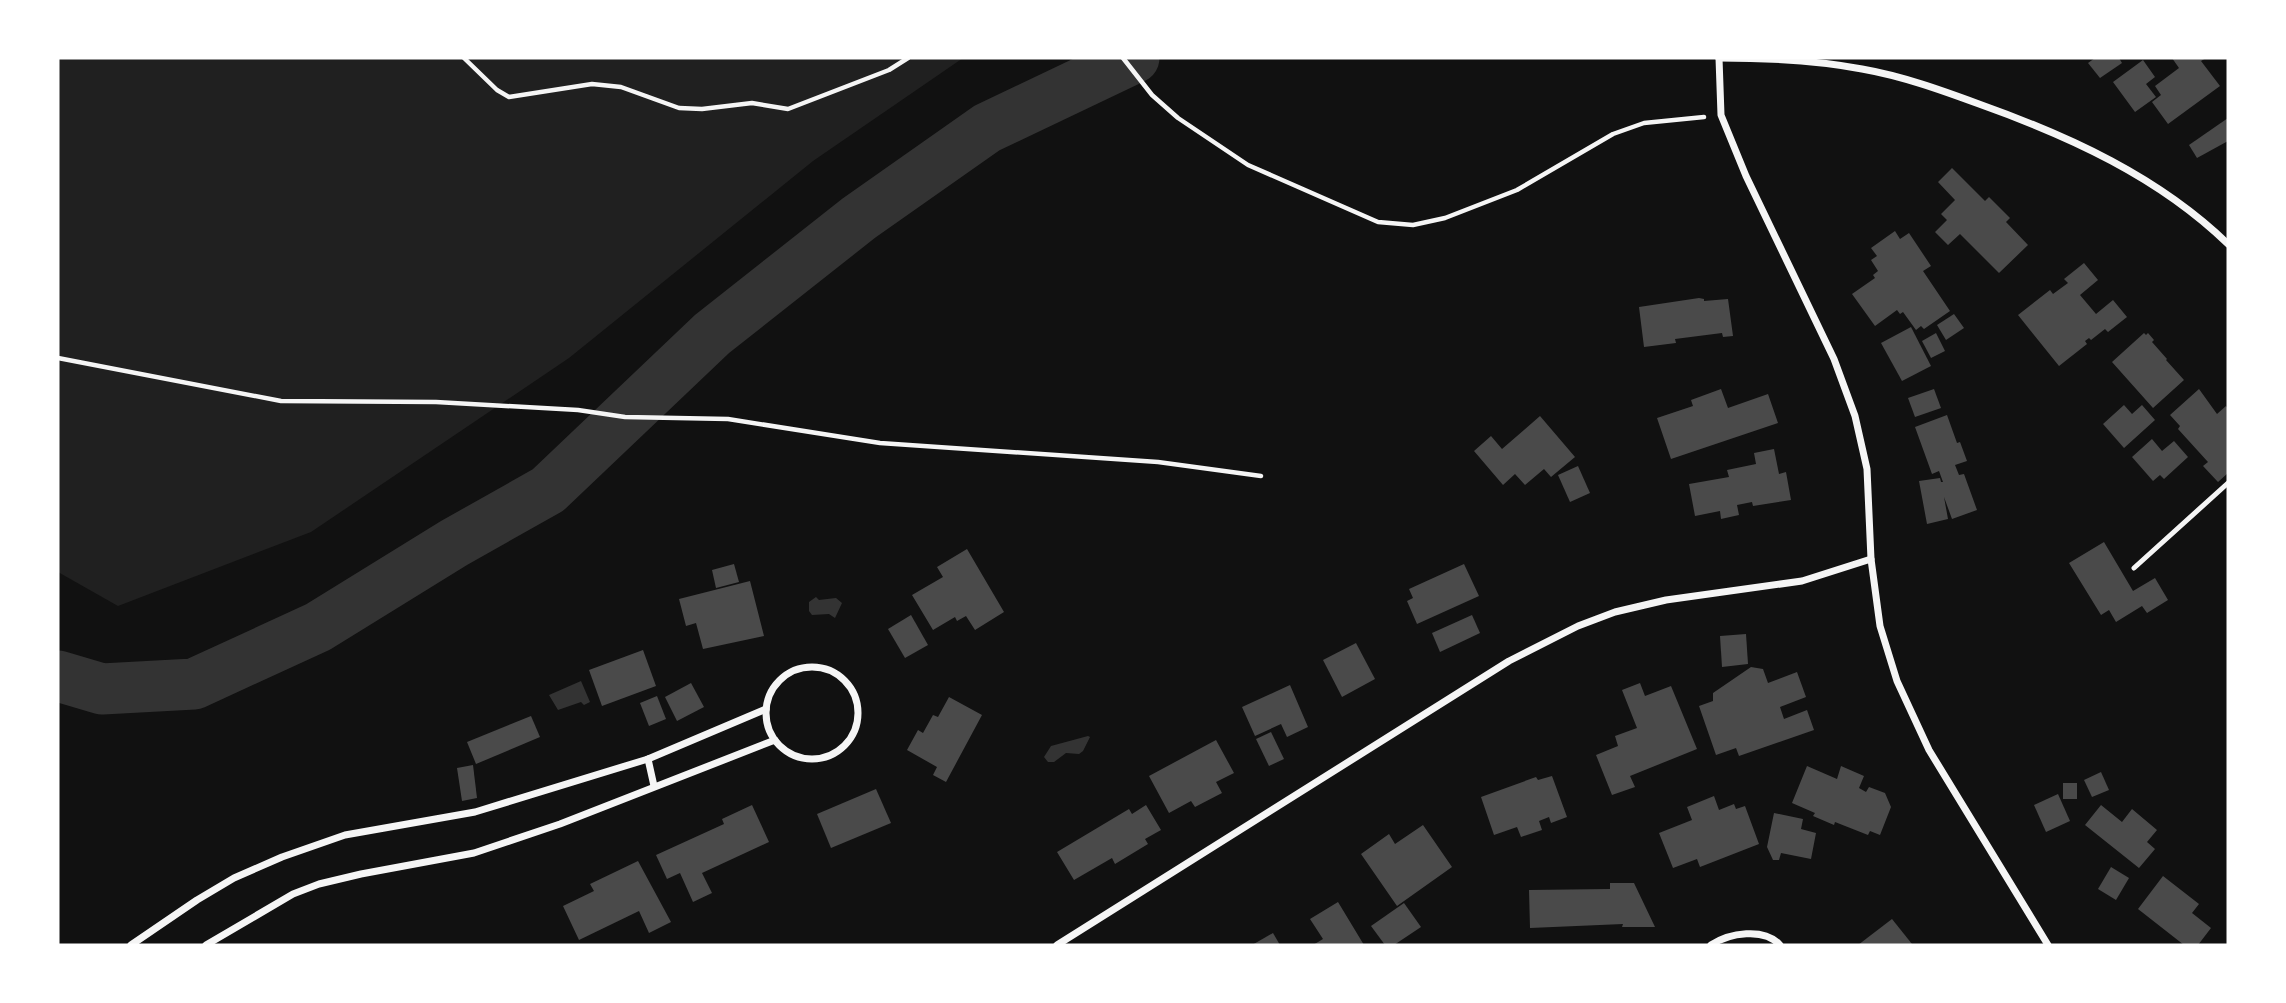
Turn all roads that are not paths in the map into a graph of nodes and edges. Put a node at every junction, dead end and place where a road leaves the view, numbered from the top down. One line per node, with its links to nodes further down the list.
1 (1719, 58): 2 (street); 4 (street)
2 (2228, 244)
3 (2228, 483): 5 (lane)
4 (1871, 559): 12 (street); 15 (street)
5 (2134, 568)
6 (766, 709): 7 (street); 7 (street); 8 (street)
7 (775, 740): 9 (street)
8 (648, 759): 9 (street); 10 (street)
9 (654, 786): 11 (street)
10 (131, 945)
11 (206, 945)
12 (1057, 945)
13 (1711, 945): 14 (street)
14 (1780, 945)
15 (2048, 945)

